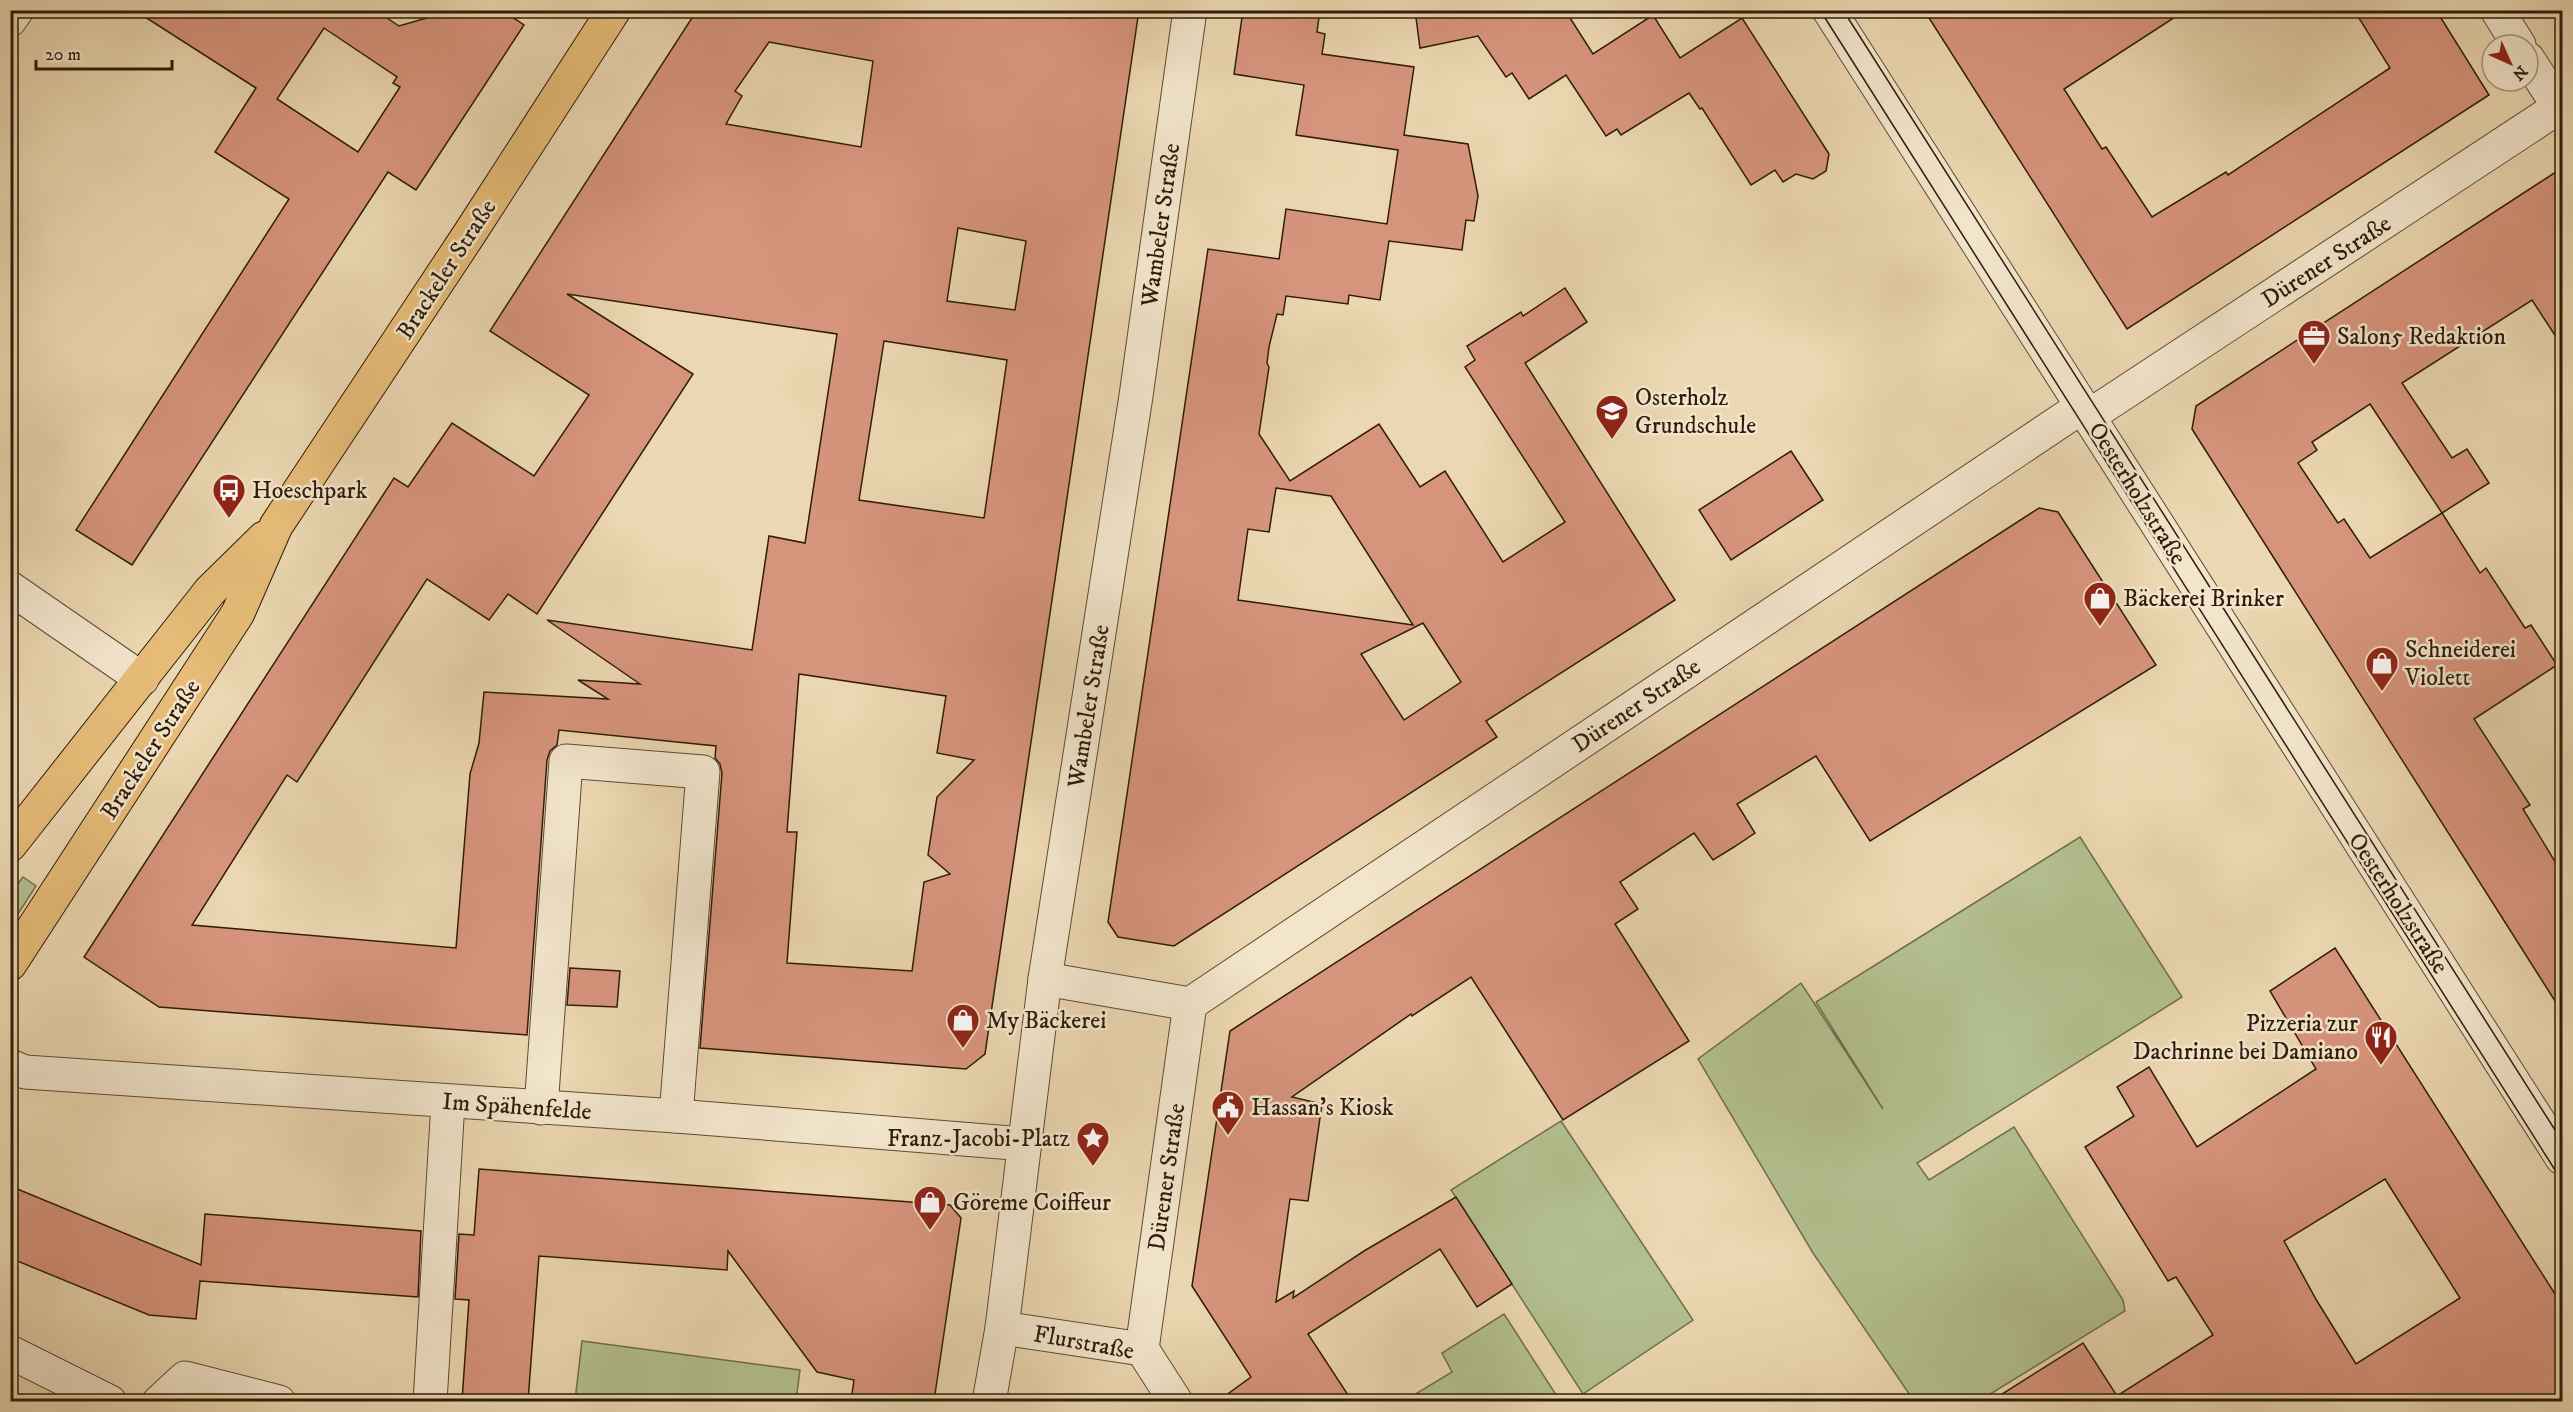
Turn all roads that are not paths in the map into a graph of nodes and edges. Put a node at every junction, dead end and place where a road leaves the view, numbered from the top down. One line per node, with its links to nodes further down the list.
1 (17, 10): 6 (street)
2 (614, 10): 11 (main road, Brackeler Straße)
3 (1190, 10): 16 (street, Wambeler Straße)
4 (1829, 10): 10 (street, Oesterholzstraße)
5 (2497, 10): 7 (street)
6 (10, 20)
7 (2511, 33)
8 (2540, 76): 9 (street)
9 (2561, 106): 10 (street, Dürener Straße)
10 (2086, 411): 17 (street, Dürener Straße); 23 (street, Oesterholzstraße)
11 (276, 526): 13 (main road, Brackeler Straße); 15 (main road, Brackeler Straße)
12 (15, 602): 13 (street)
13 (142, 679): 14 (main road, Brackeler Straße)
14 (10, 845)
15 (10, 964)
16 (1046, 979): 17 (street); 22 (street, Wambeler Straße)
17 (1190, 1004): 25 (street, Dürener Straße)
18 (10, 1066): 19 (street, Im Spähenfelde)
19 (448, 1102): 20 (street, Im Spähenfelde); 30 (street)
20 (541, 1107): 21 (street, Im Spähenfelde); 21 (street)
21 (676, 1116): 22 (street, Im Spähenfelde)
22 (1025, 1144): 24 (street, Wambeler Straße)
23 (2562, 1158)
24 (1002, 1328): 25 (street, Flurstraße); 31 (street, Wambeler Straße)
25 (1142, 1349): 32 (street, Flurstraße)
26 (10, 1352): 27 (street)
27 (110, 1401)
28 (159, 1401): 29 (street)
29 (279, 1401)
30 (429, 1401)
31 (989, 1401)
32 (1176, 1401)

